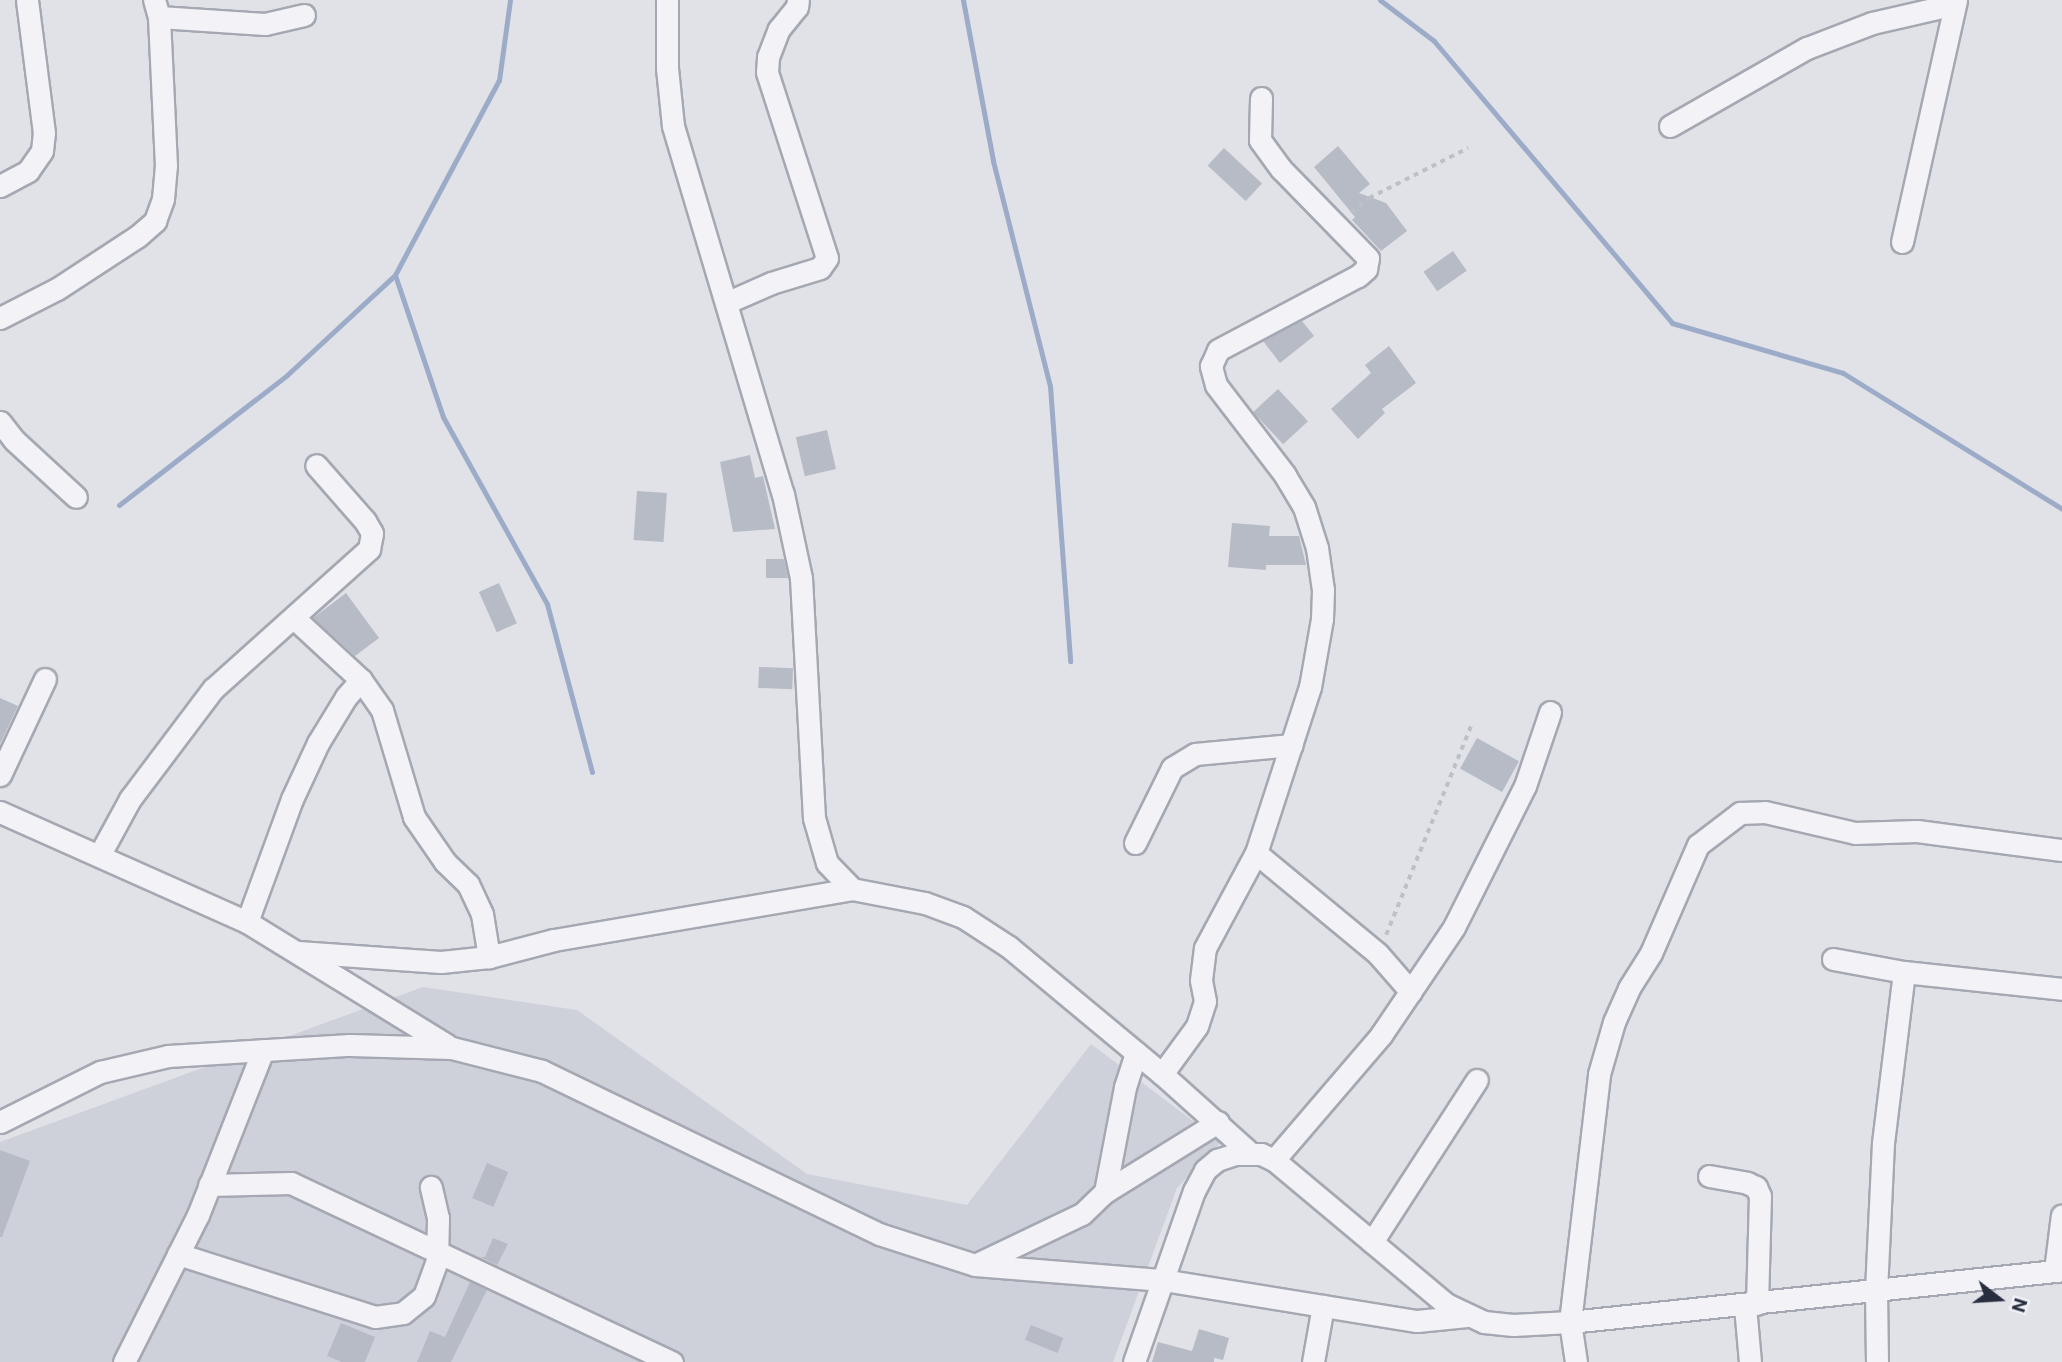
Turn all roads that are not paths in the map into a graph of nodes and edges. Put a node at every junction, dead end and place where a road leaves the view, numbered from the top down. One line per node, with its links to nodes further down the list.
1 (27, 0): 9 (street)
2 (667, 0): 11 (street)
3 (798, 0): 11 (street)
4 (1956, 2): 8 (street); 10 (street)
5 (156, 8): 6 (street); 12 (street)
6 (304, 15)
7 (1261, 98): 20 (street)
8 (1670, 126)
9 (0, 186)
10 (1902, 242)
11 (728, 302): 27 (street)
12 (0, 318)
13 (0, 422): 15 (street)
14 (316, 465): 16 (street)
15 (76, 497)
16 (294, 618): 18 (street); 26 (street)
17 (45, 679): 21 (street)
18 (361, 680): 28 (street); 30 (street)
19 (1550, 712): 34 (street)
20 (1292, 744): 23 (street); 25 (street)
21 (0, 775)
22 (0, 812): 26 (street)
23 (1135, 843)
24 (2062, 850): 59 (street)
25 (1256, 853): 34 (street); 38 (street)
26 (100, 854): 28 (street)
27 (852, 889): 30 (street); 37 (street)
28 (247, 922): 29 (street)
29 (298, 952): 30 (street); 35 (street)
30 (489, 957)
31 (1833, 958): 32 (street)
32 (1904, 972): 33 (street); 55 (street)
33 (2062, 989)
34 (1411, 992): 43 (street)
35 (452, 1048): 36 (street); 52 (street)
36 (263, 1050): 40 (street); 45 (street)
37 (1136, 1053): 38 (street); 47 (street)
38 (1162, 1073): 41 (street)
39 (1477, 1080): 49 (street)
40 (0, 1122)
41 (1218, 1122): 42 (street); 47 (street)
42 (1250, 1153): 43 (street); 54 (street)
43 (1273, 1160): 49 (street)
44 (1709, 1176): 56 (street)
45 (209, 1185): 50 (street); 51 (street)
46 (431, 1187): 50 (street)
47 (1105, 1192): 52 (street)
48 (2062, 1215): 53 (street)
49 (1372, 1242): 58 (street)
50 (438, 1251): 51 (street); 61 (street)
51 (178, 1254): 60 (street)
52 (975, 1265): 54 (street)
53 (2058, 1271): 55 (street)
54 (1163, 1280): 57 (street); 62 (street)
55 (1876, 1291): 56 (street); 66 (street)
56 (1751, 1305): 59 (street); 65 (street)
57 (1323, 1306): 58 (street); 63 (street)
58 (1467, 1316): 59 (street)
59 (1570, 1322): 64 (street)
60 (130, 1360)
61 (672, 1362)
62 (1134, 1362)
63 (1313, 1362)
64 (1576, 1362)
65 (1750, 1362)
66 (1877, 1362)

